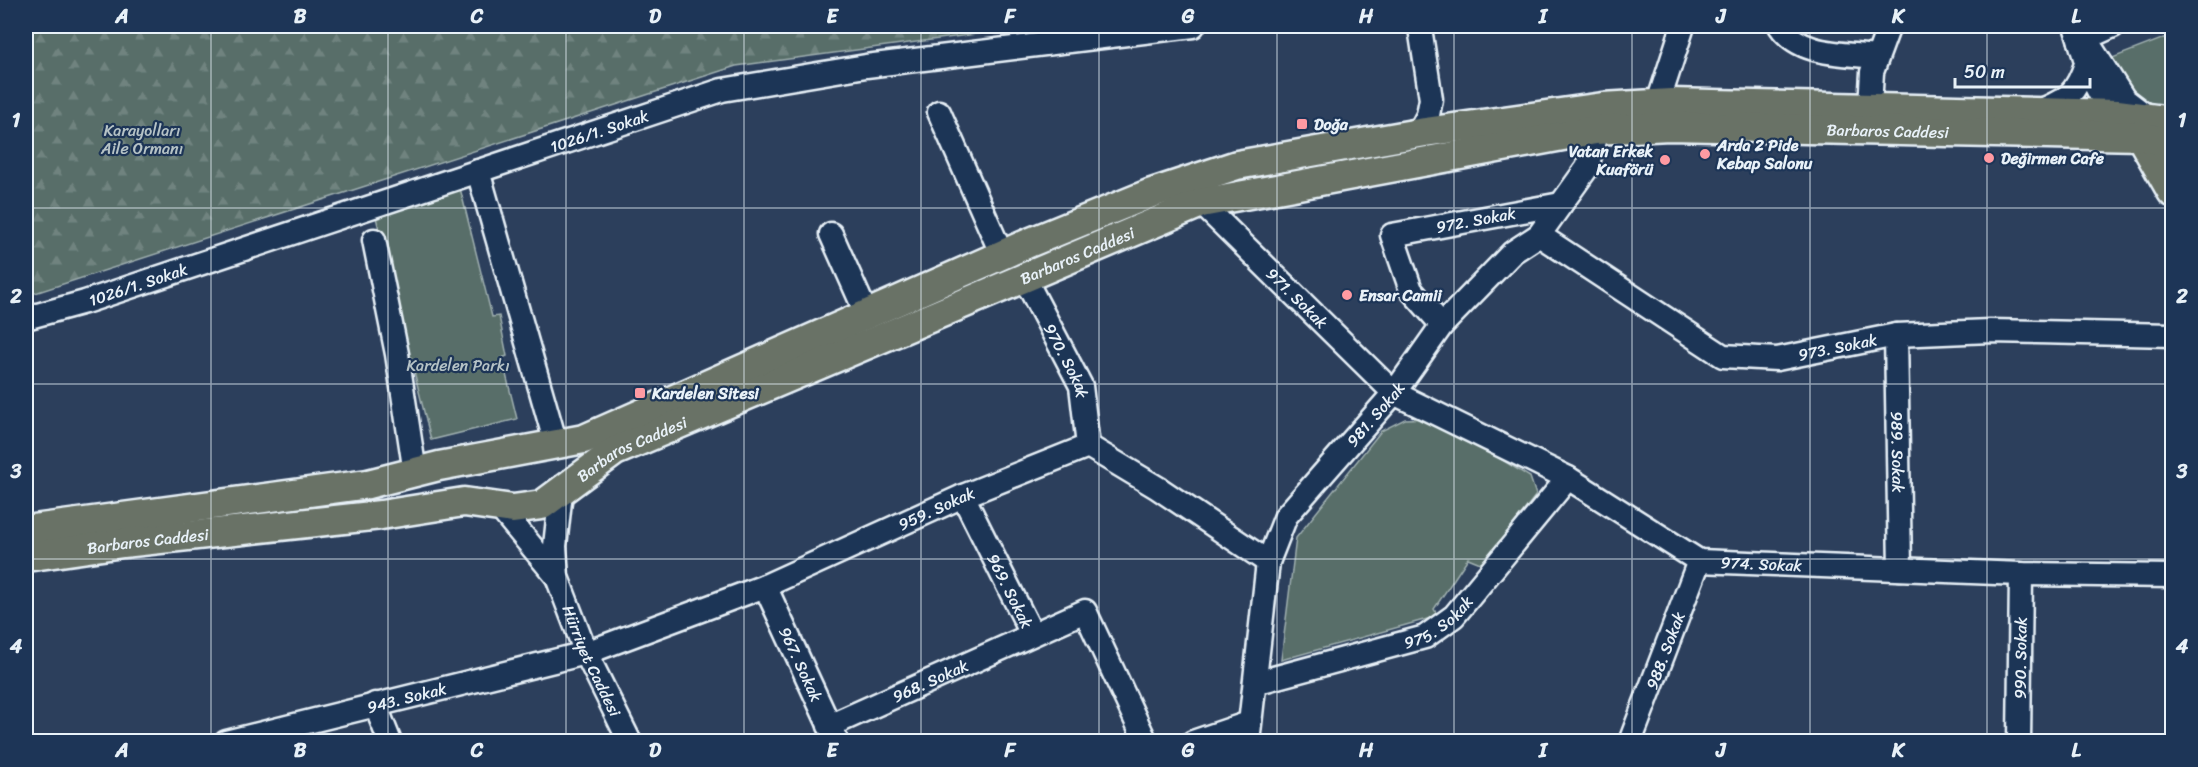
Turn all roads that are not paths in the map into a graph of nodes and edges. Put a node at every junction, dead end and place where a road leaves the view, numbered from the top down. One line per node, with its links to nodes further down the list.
1 (1193, 26): 17 (street, 1026/1. Sokak)
2 (1683, 26): 10 (street)
3 (1780, 26): 8 (street)
4 (1888, 26): 8 (street)
5 (2113, 26): 7 (street)
6 (1420, 28): 16 (street)
7 (2077, 33): 9 (street); 15 (street)
8 (1876, 57): 11 (street)
9 (2086, 64): 13 (street); 15 (street)
10 (1658, 104): 11 (main road, Barbaros Caddesi); 14 (main road, Barbaros Caddesi)
11 (1870, 107): 13 (main road, Barbaros Caddesi)
12 (939, 112): 24 (street)
13 (2038, 112): 15 (main road, Barbaros Caddesi)
14 (1599, 119): 15 (main road, Barbaros Caddesi); 16 (main road, Barbaros Caddesi); 19 (main road, Barbaros Caddesi); 20 (street, 981. Sokak)
15 (2155, 132): 18 (main road)
16 (1418, 134): 24 (main road, Barbaros Caddesi)
17 (478, 171): 27 (street, 1026/1. Sokak); 32 (street)
18 (2172, 192)
19 (1202, 203): 25 (main road, Barbaros Caddesi); 31 (street, 971. Sokak)
20 (1561, 204): 22 (street, 981. Sokak); 28 (street, 972. Sokak)
21 (831, 234): 26 (street)
22 (1539, 236): 28 (street, 981. Sokak); 29 (street, 973. Sokak)
23 (374, 240): 35 (street)
24 (1002, 255): 26 (main road, Barbaros Caddesi)
25 (1024, 279): 33 (street, 970. Sokak); 37 (main road, Barbaros Caddesi)
26 (867, 315): 32 (main road, Barbaros Caddesi)
27 (26, 318)
28 (1442, 326): 31 (street, 981. Sokak)
29 (1896, 335): 30 (street, 973. Sokak); 44 (street, 989. Sokak)
30 (2172, 335)
31 (1394, 393): 36 (street, 974. Sokak); 43 (street, 981. Sokak)
32 (545, 446): 34 (main road, Barbaros Caddesi); 37 (main road, Hürriyet Caddesi)
33 (1088, 446): 38 (street, 959. Sokak); 43 (street)
34 (493, 456): 35 (main road, Barbaros Caddesi); 39 (main road, Hürriyet Caddesi)
35 (414, 473): 40 (main road, Barbaros Caddesi)
36 (1568, 478): 42 (street, 974. Sokak); 51 (street, 975. Sokak)
37 (561, 492): 39 (main road, Barbaros Caddesi); 47 (street, Hürriyet Caddesi)
38 (963, 496): 48 (street, 959. Sokak); 49 (street, 969. Sokak)
39 (499, 507): 41 (main road, Barbaros Caddesi); 47 (street, Hürriyet Caddesi)
40 (26, 530)
41 (26, 558)
42 (1699, 561): 44 (street, 974. Sokak); 60 (street, 988. Sokak)
43 (1268, 562): 51 (street, 981. Sokak)
44 (1900, 569): 45 (street, 974. Sokak)
45 (2020, 574): 46 (street, 974. Sokak); 61 (street, 990. Sokak)
46 (2172, 576)
47 (557, 577): 50 (street, Hürriyet Caddesi)
48 (765, 586): 50 (street, 959. Sokak); 54 (street, 967. Sokak)
49 (1032, 634): 54 (street, 968. Sokak); 58 (street, 969. Sokak)
50 (586, 653): 52 (street, 943. Sokak); 57 (street, Hürriyet Caddesi)
51 (1255, 683): 53 (street, 981. Sokak)
52 (375, 704): 55 (street, 943. Sokak); 56 (street)
53 (1249, 732): 59 (street)
54 (833, 734)
55 (226, 741)
56 (390, 741)
57 (630, 741)
58 (1146, 741)
59 (1193, 741)
60 (1630, 741)
61 (2019, 741)

